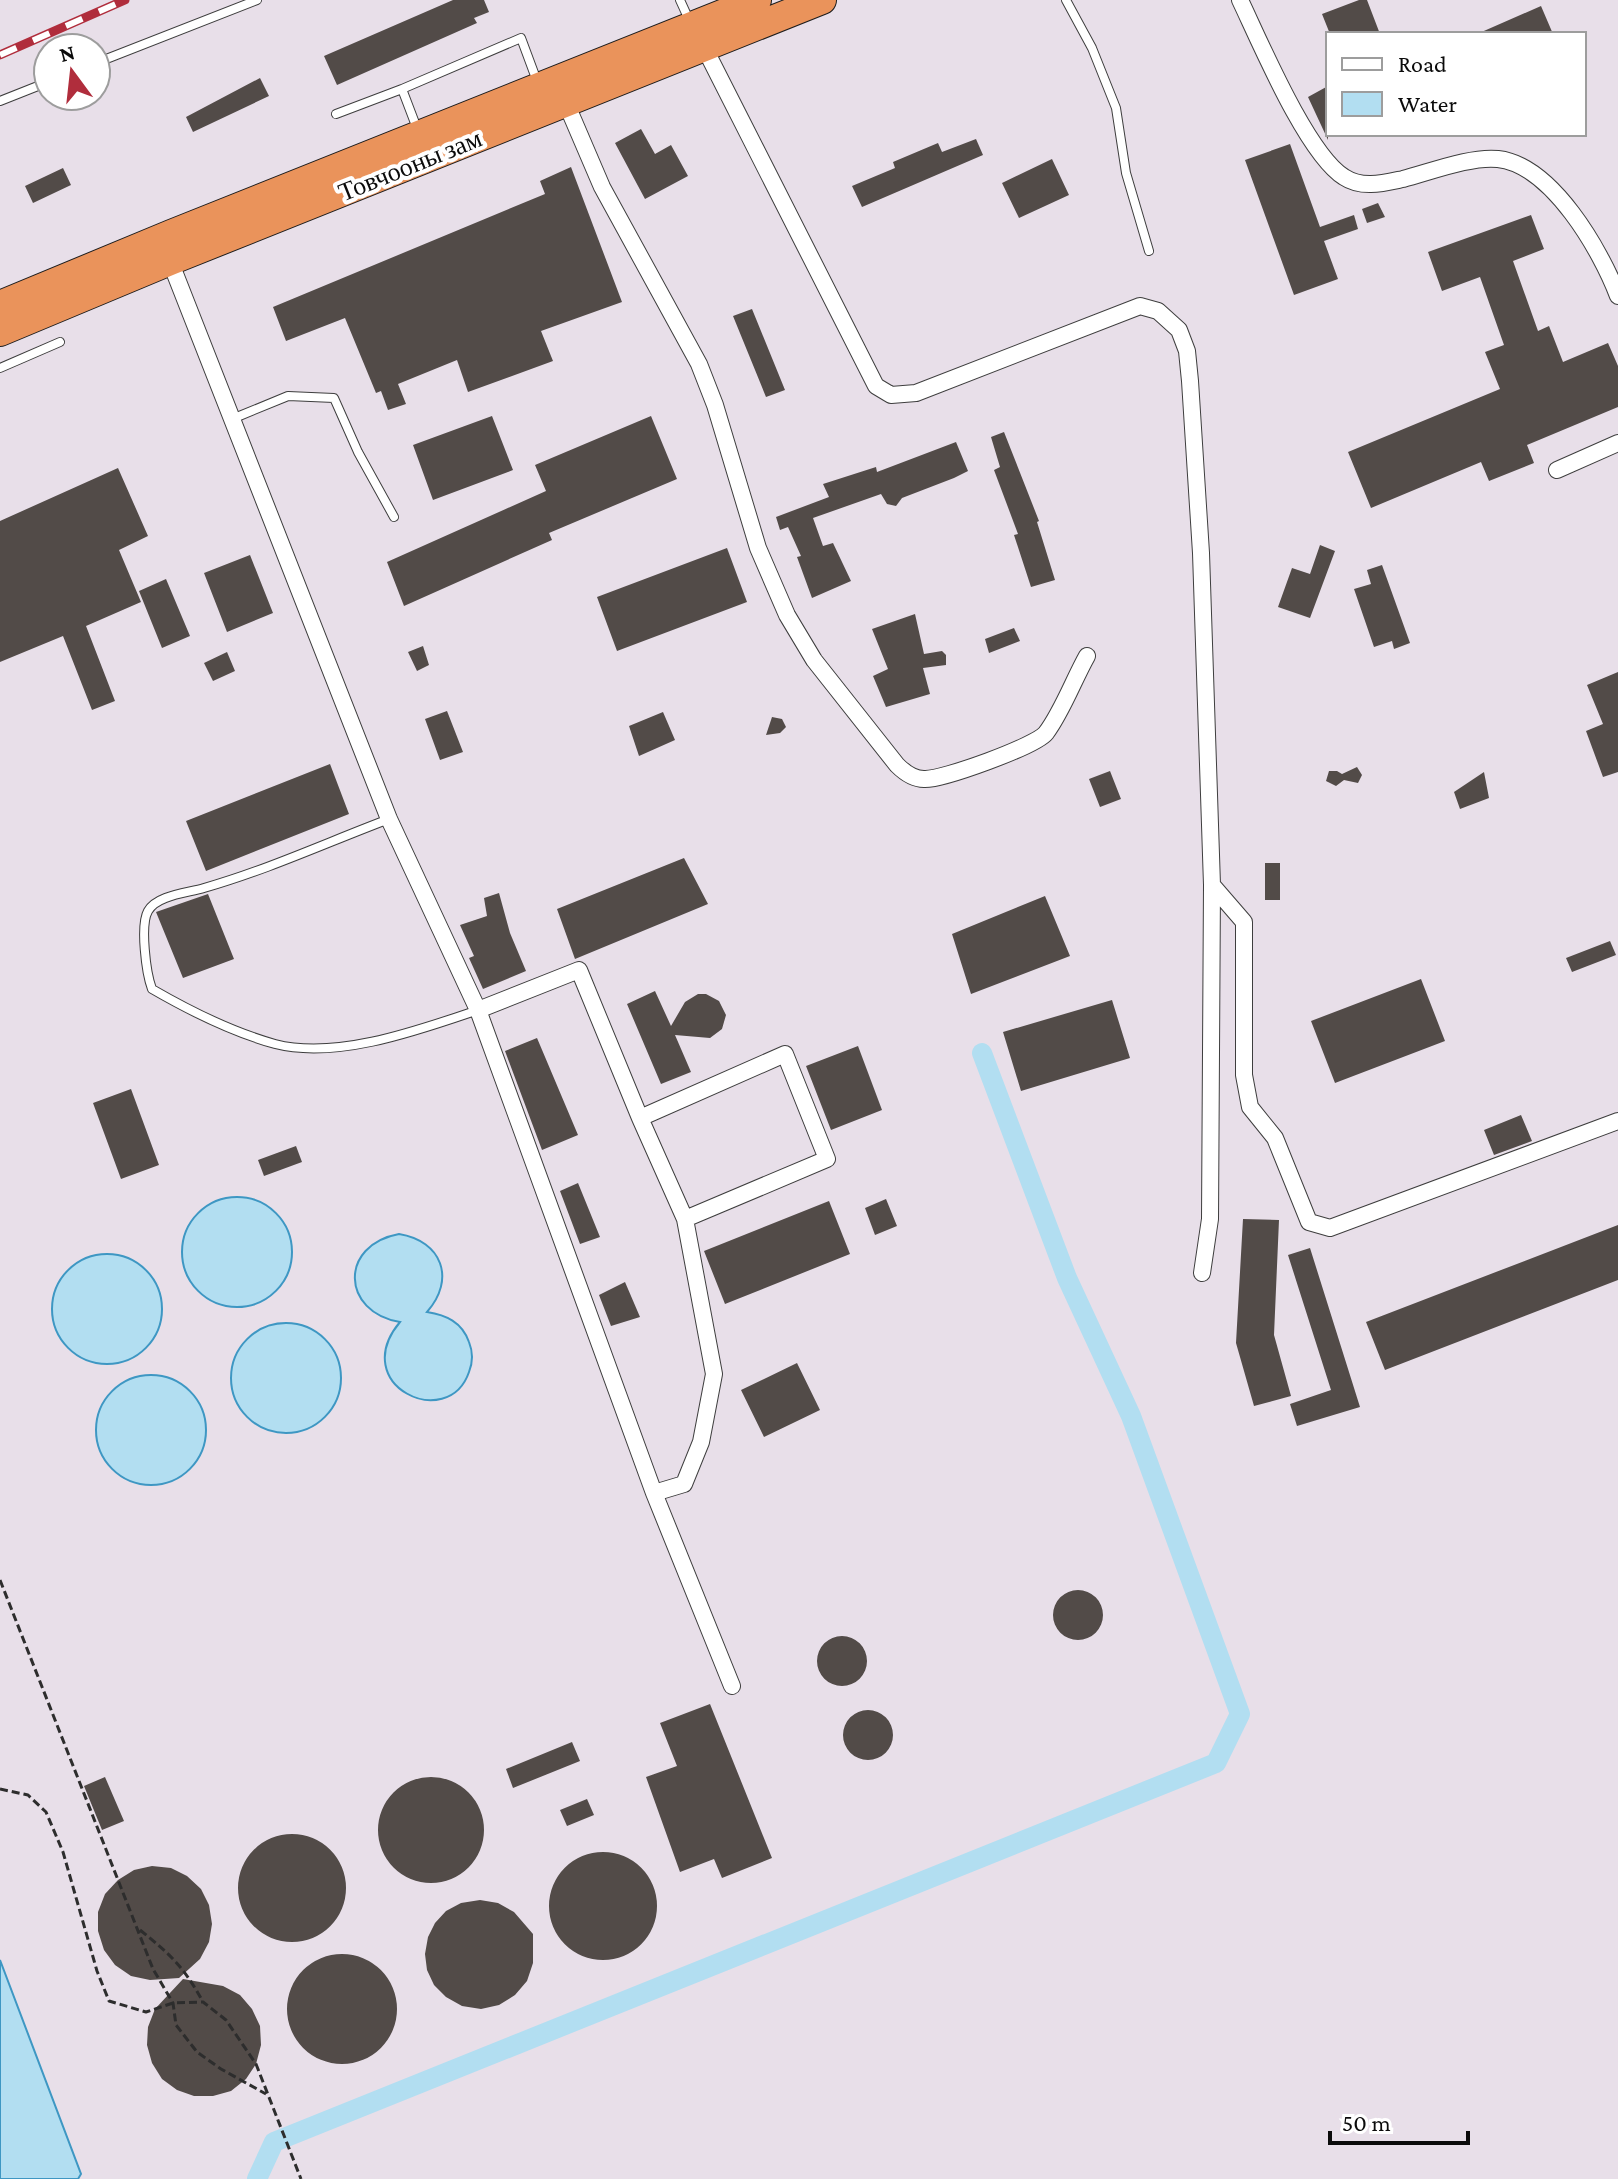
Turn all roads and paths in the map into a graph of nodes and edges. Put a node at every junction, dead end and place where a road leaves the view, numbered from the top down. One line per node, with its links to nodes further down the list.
1 (257, 0): 8 (lane)
2 (680, 0): 7 (lane)
3 (757, 0): 7 (highway, Товчооны зам)
4 (822, 0): 7 (highway, Товчооны зам)
5 (1066, 0): 16 (lane)
6 (1240, 0): 18 (street)
7 (699, 37): 9 (highway, Товчооны зам); 13 (highway, Товчооны зам); 29 (street)
8 (112, 57)
9 (539, 87): 11 (lane); 15 (highway, Товчооны зам)
10 (32, 88): 12 (lane)
11 (402, 89): 14 (lane); 15 (lane)
12 (0, 101)
13 (566, 103): 17 (highway, Товчооны зам); 27 (street)
14 (336, 114)
15 (419, 135): 19 (highway, Товчооны зам)
16 (1149, 251)
17 (170, 261): 20 (highway, Товчооны зам); 23 (street)
18 (1618, 296)
19 (0, 305)
20 (0, 332)
21 (60, 342): 22 (lane)
22 (0, 368)
23 (232, 419): 26 (lane); 28 (street)
24 (1618, 443): 25 (street)
25 (1557, 470)
26 (394, 517)
27 (1087, 656)
28 (389, 819): 30 (street); 30 (lane)
29 (1212, 885): 32 (street); 34 (street)
30 (478, 1010): 31 (street); 35 (street)
31 (640, 1118): 33 (street); 33 (street)
32 (1618, 1121)
33 (685, 1219): 35 (street)
34 (1202, 1273)
35 (654, 1493): 37 (street)
36 (0, 1580): 39 (path)
37 (732, 1686)
38 (0, 1789): 41 (path)
39 (140, 1930): 40 (path); 41 (path)
40 (203, 2002): 41 (path); 42 (path)
41 (173, 2003): 42 (path)
42 (266, 2094): 43 (path)
43 (301, 2179)

